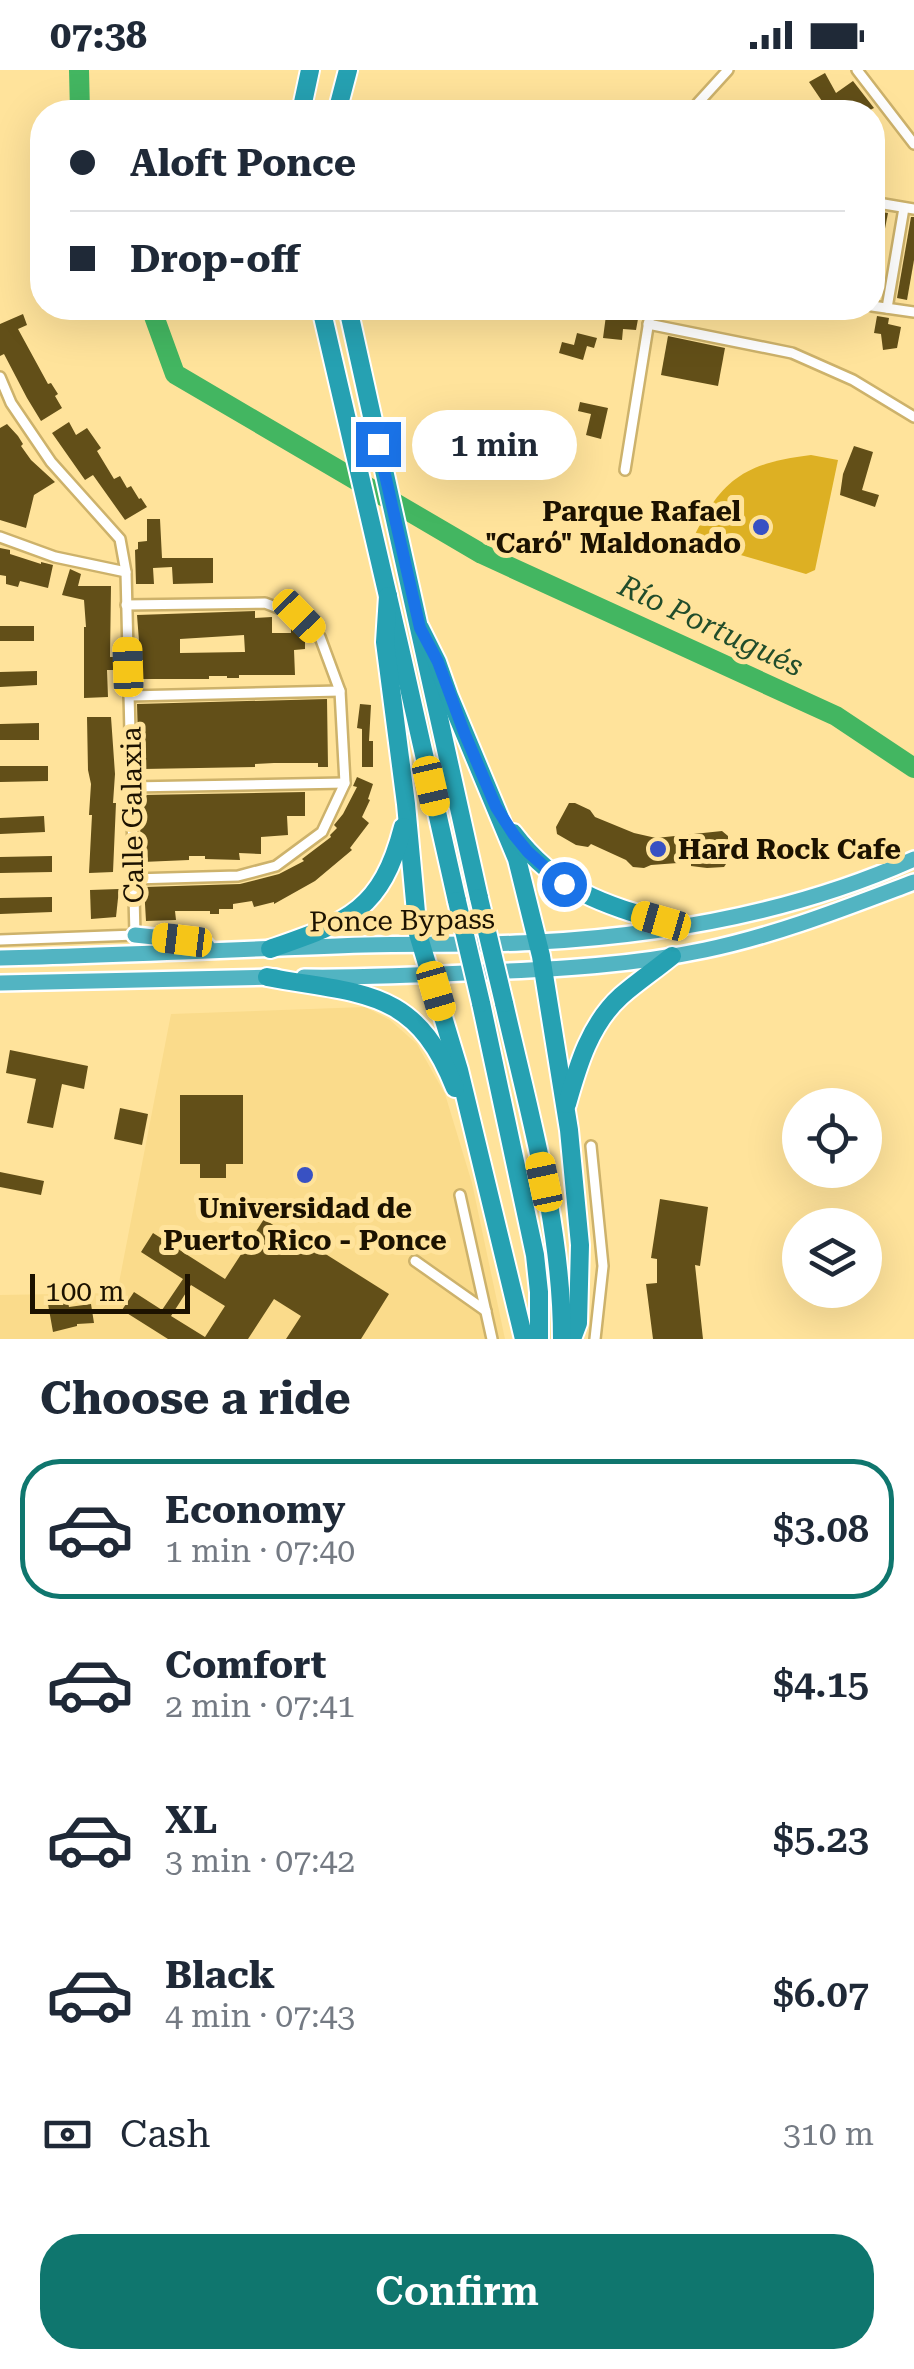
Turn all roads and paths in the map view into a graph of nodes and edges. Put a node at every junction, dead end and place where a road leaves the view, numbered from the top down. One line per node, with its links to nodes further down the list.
1 (301, 70): 7 (highway)
2 (310, 70): 8 (highway)
3 (335, 70): 9 (highway)
4 (348, 70): 10 (highway)
5 (728, 70): 11 (street)
6 (856, 70): 12 (street)
7 (301, 100)
8 (304, 100)
9 (330, 100)
10 (340, 100)
11 (701, 100)
12 (880, 100)
13 (885, 107): 14 (street)
14 (914, 144)
15 (909, 208): 16 (street)
16 (886, 308): 17 (street)
17 (914, 312)
18 (324, 320): 30 (highway)
19 (351, 320): 31 (highway)
20 (649, 320): 21 (street)
21 (648, 324): 25 (street); 26 (street)
22 (0, 377): 23 (street, Calle Galaxia)
23 (12, 403): 24 (street); 28 (street, Calle Galaxia)
24 (0, 410)
25 (914, 417)
26 (625, 470)
27 (0, 537): 28 (street)
28 (126, 572): 29 (street, Calle Galaxia)
29 (126, 605): 32 (street); 33 (street, Calle Galaxia)
30 (393, 645): 37 (highway); 62 (highway, bridge)
31 (431, 659): 36 (highway); 63 (highway, bridge)
32 (340, 692): 33 (street); 34 (street)
33 (129, 696): 35 (street, Calle Galaxia)
34 (345, 783): 35 (street); 39 (street)
35 (131, 787): 39 (street, Calle Galaxia)
36 (496, 807): 41 (highway); 44 (highway)
37 (406, 816): 45 (highway); 46 (highway)
38 (907, 863): 41 (highway, Ponce Bypass)
39 (133, 878): 42 (street, Calle Galaxia)
40 (914, 882): 48 (highway, Ponce Bypass)
41 (681, 927): 44 (highway, Ponce Bypass)
42 (135, 935): 43 (street); 47 (highway)
43 (0, 940)
44 (538, 942): 45 (highway, Ponce Bypass); 50 (highway)
45 (422, 944): 46 (highway, Ponce Bypass); 51 (highway)
46 (270, 949): 47 (highway, Ponce Bypass)
47 (220, 951): 49 (highway, Ponce Bypass)
48 (672, 956): 50 (highway, Ponce Bypass); 54 (highway)
49 (0, 958)
50 (543, 970): 51 (highway, Ponce Bypass); 54 (highway)
51 (431, 974): 52 (highway, Ponce Bypass); 55 (highway)
52 (267, 977): 53 (highway, Ponce Bypass); 55 (highway)
53 (0, 983)
54 (566, 1109): 64 (highway)
55 (475, 1134): 61 (highway)
56 (591, 1146): 65 (street)
57 (460, 1195): 59 (street)
58 (416, 1261): 59 (street)
59 (486, 1311): 60 (street)
60 (492, 1339)
61 (524, 1339)
62 (539, 1339)
63 (562, 1339)
64 (572, 1339)
65 (595, 1339)

